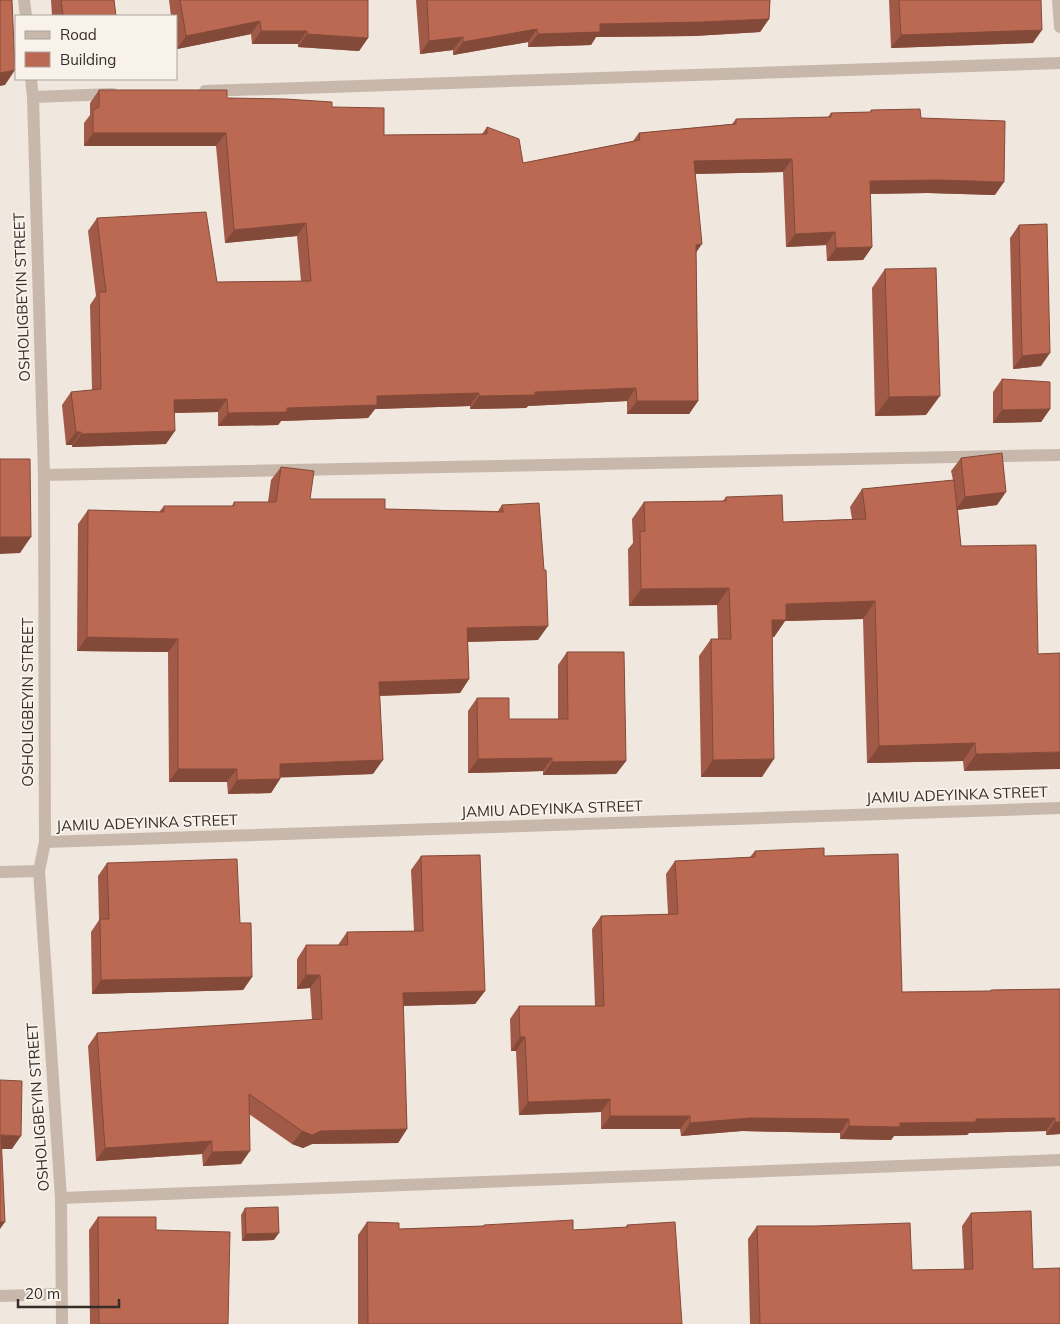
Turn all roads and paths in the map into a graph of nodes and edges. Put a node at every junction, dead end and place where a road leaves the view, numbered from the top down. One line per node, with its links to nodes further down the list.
1 (24, 0): 3 (street)
2 (1058, 0): 4 (street)
3 (26, 15)
4 (1060, 27)
5 (1060, 63): 7 (street)
6 (31, 80): 9 (street, OSHOLIGBEYIN STREET)
7 (192, 91)
8 (122, 94): 9 (street)
9 (33, 97): 11 (street, OSHOLIGBEYIN STREET)
10 (1060, 455): 11 (street)
11 (44, 475): 13 (street, OSHOLIGBEYIN STREET)
12 (1060, 808): 13 (street, JAMIU ADEYINKA STREET)
13 (45, 842): 14 (street, OSHOLIGBEYIN STREET)
14 (39, 871): 15 (street); 17 (street, OSHOLIGBEYIN STREET)
15 (0, 872)
16 (1060, 1160): 17 (street)
17 (61, 1198): 18 (street, OSHOLIGBEYIN STREET)
18 (61, 1294): 19 (street); 20 (street, OSHOLIGBEYIN STREET)
19 (0, 1296)
20 (62, 1324)

